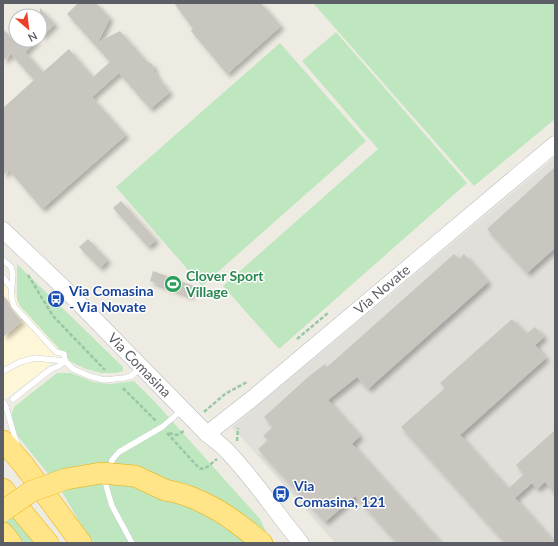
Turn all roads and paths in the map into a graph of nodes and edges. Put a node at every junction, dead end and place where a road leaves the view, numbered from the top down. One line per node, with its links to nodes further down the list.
1 (555, 144): 22 (street, Via Novate)
2 (3, 230): 11 (street, Via Comasina)
3 (3, 260): 7 (lane)
4 (27, 274): 13 (path)
5 (3, 278): 7 (lane)
6 (3, 285): 7 (lane)
7 (11, 288): 10 (lane)
8 (328, 313): 9 (path)
9 (297, 339)
10 (65, 361): 12 (lane); 13 (lane); 15 (lane)
11 (142, 367): 13 (lane); 17 (street, Via Comasina)
12 (3, 371)
13 (115, 379): 20 (path)
14 (252, 380): 18 (path)
15 (13, 399)
16 (3, 402): 25 (lane)
17 (184, 408): 20 (lane); 22 (street, Via Comasina)
18 (204, 413)
19 (239, 425): 24 (path)
20 (162, 427): 34 (lane)
21 (184, 431): 26 (path)
22 (207, 434): 37 (street, Via Comasina)
23 (3, 441): 25 (highway)
24 (236, 442)
25 (22, 464): 33 (highway)
26 (207, 467)
27 (3, 489): 32 (highway)
28 (166, 490): 29 (highway, bridge); 35 (highway); 36 (highway)
29 (3, 511)
30 (3, 533): 31 (highway)
31 (11, 543)
32 (48, 543)
33 (81, 543)
34 (132, 543)
35 (250, 543)
36 (262, 543)
37 (301, 543)

